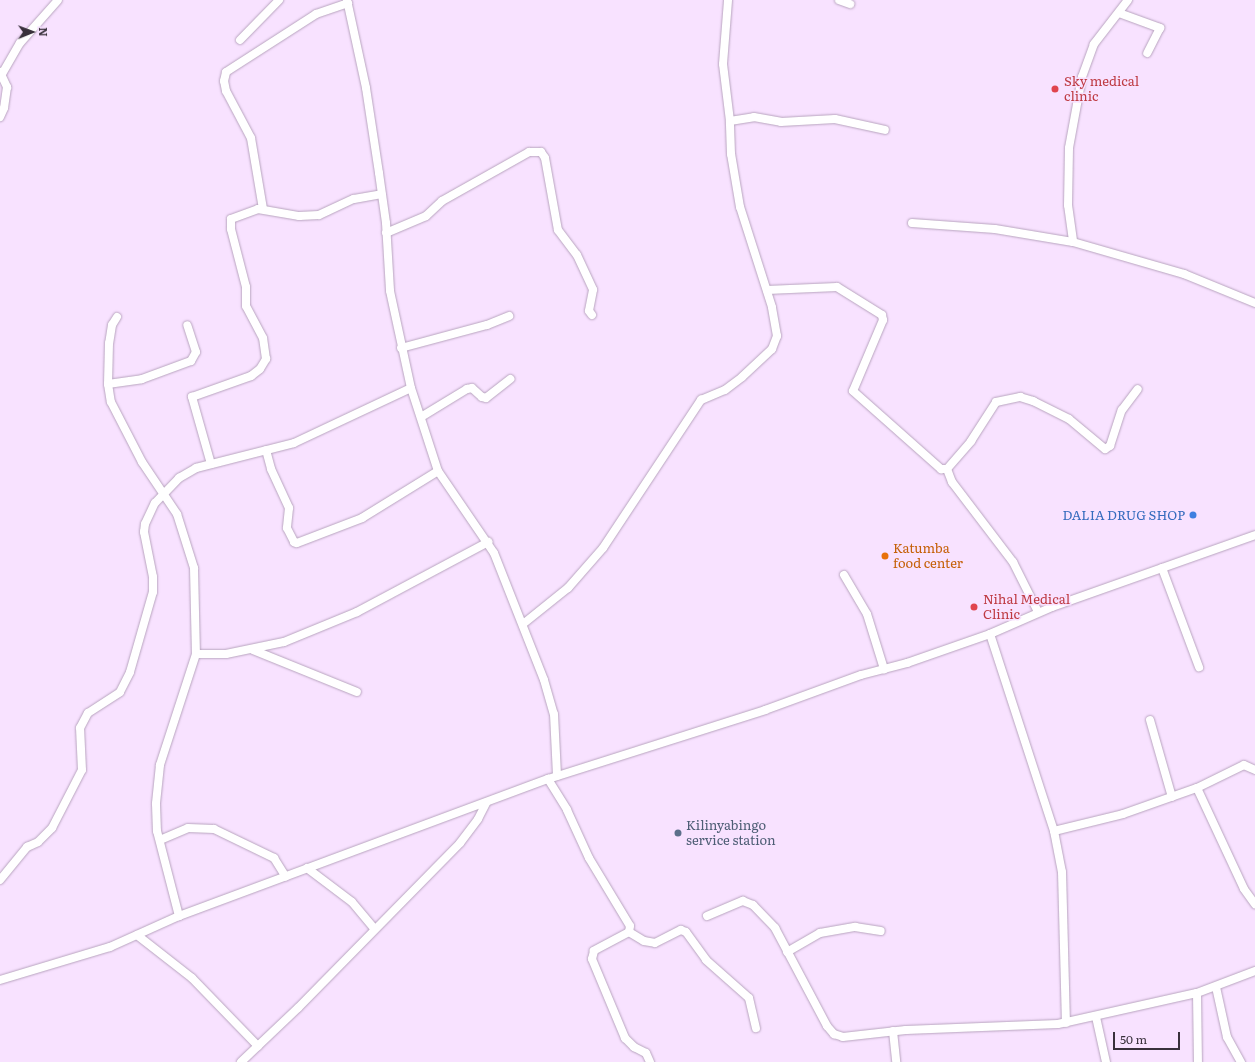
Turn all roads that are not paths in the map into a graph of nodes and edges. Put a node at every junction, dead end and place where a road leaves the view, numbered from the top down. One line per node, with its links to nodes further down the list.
1 (58, 0): 11 (street)
2 (279, 0): 9 (street)
3 (728, 0): 13 (street)
4 (839, 0): 7 (street)
5 (1128, 0): 8 (street)
6 (348, 2): 15 (street); 16 (street)
7 (850, 4)
8 (1119, 13): 10 (street); 19 (street)
9 (240, 40)
10 (1147, 54)
11 (1, 73): 12 (street)
12 (0, 117)
13 (730, 121): 14 (street); 20 (street)
14 (885, 130)
15 (382, 194): 16 (street); 18 (street)
16 (263, 209): 33 (street)
17 (912, 223): 19 (street)
18 (386, 233): 22 (street); 26 (street)
19 (1073, 242): 21 (street)
20 (767, 290): 34 (street); 42 (street)
21 (1255, 303)
22 (592, 315)
23 (509, 316): 26 (street)
24 (117, 317): 28 (street)
25 (187, 325): 28 (street)
26 (401, 348): 29 (street)
27 (510, 379): 31 (street)
28 (108, 384): 36 (street)
29 (411, 388): 31 (street); 32 (street)
30 (1138, 389): 34 (street)
31 (421, 417): 35 (street)
32 (266, 450): 33 (street); 35 (street)
33 (211, 464): 36 (street)
34 (947, 469): 41 (street)
35 (438, 471): 38 (street)
36 (164, 494): 45 (street); 60 (street)
37 (1255, 535): 39 (street)
38 (488, 542): 42 (street); 44 (street)
39 (1162, 568): 41 (street); 46 (street)
40 (844, 575): 47 (street)
41 (1038, 612): 43 (street)
42 (523, 624): 51 (street)
43 (990, 634): 47 (street); 56 (street)
44 (253, 650): 45 (street); 48 (street)
45 (196, 654): 57 (street)
46 (1199, 667)
47 (884, 669): 51 (street)
48 (357, 692)
49 (1150, 720): 54 (street)
50 (1255, 770): 53 (street)
51 (557, 776): 52 (street)
52 (548, 779): 55 (street); 66 (street)
53 (1197, 788): 54 (street); 61 (street)
54 (1172, 797): 56 (street)
55 (486, 803): 58 (street); 64 (street)
56 (1054, 831): 74 (street)
57 (160, 840): 59 (street); 62 (street)
58 (307, 868): 59 (street); 64 (street)
59 (286, 876): 62 (street)
60 (0, 880)
61 (1255, 904)
62 (179, 916): 67 (street)
63 (707, 916): 68 (street)
64 (375, 929): 77 (street)
65 (881, 931): 68 (street)
66 (629, 932): 75 (street); 79 (street)
67 (137, 935): 70 (street); 77 (street)
68 (787, 952): 76 (street)
69 (1255, 971): 71 (street)
70 (0, 980)
71 (1216, 988): 72 (street); 83 (street)
72 (1197, 993): 73 (street); 82 (street)
73 (1096, 1017): 74 (street); 81 (street)
74 (1066, 1023): 76 (street)
75 (756, 1028)
76 (893, 1031): 80 (street)
77 (258, 1046): 78 (street)
78 (241, 1062)
79 (650, 1062)
80 (896, 1062)
81 (1106, 1062)
82 (1198, 1062)
83 (1242, 1062)

